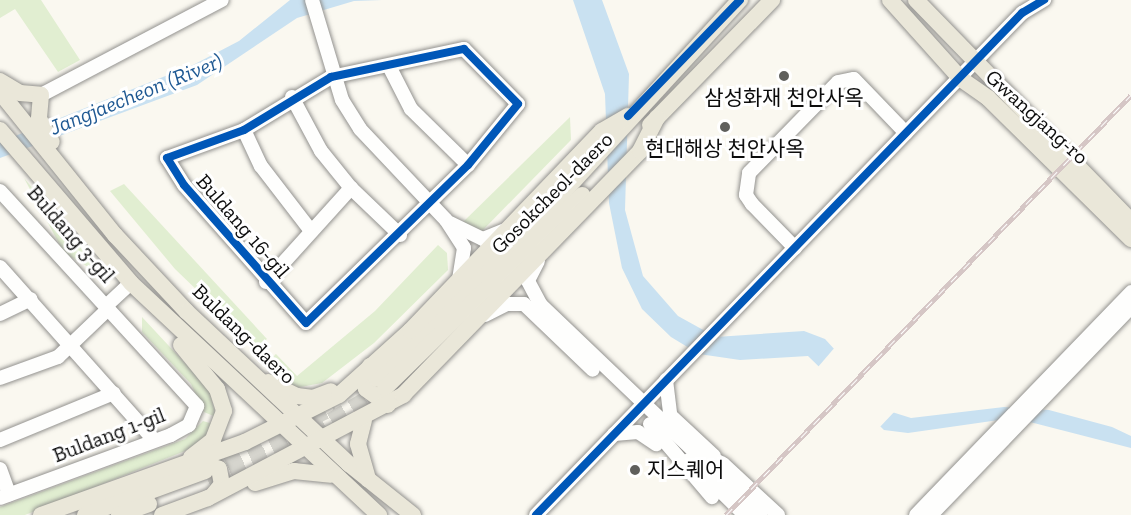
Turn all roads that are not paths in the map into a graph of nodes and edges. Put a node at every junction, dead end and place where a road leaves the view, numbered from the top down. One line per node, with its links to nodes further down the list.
1 (222, 0): 15 (street)
2 (312, 0): 10 (street)
3 (740, 0): 17 (main road, Gosokcheol-daero)
4 (772, 0): 22 (main road, Gosokcheol-daero)
5 (890, 0): 11 (main road, Gwangjang-ro)
6 (916, 0): 8 (main road, Gwangjang-ro)
7 (1044, 0): 8 (street)
8 (976, 65): 11 (street); 13 (main road, Gwangjang-ro)
9 (390, 68): 10 (street, Buldang 16-gil); 23 (street); 23 (street, Buldang 16-gil)
10 (331, 77): 16 (street, Buldang 16-gil); 26 (street)
11 (961, 79): 21 (street); 33 (main road, Gwangjang-ro); 35 (main road)
12 (0, 81): 15 (main road)
13 (994, 84): 27 (main road); 29 (main road, Gwangjang-ro)
14 (0, 92): 18 (main road)
15 (41, 94): 18 (main road)
16 (292, 98): 19 (street, Buldang 16-gil); 24 (street)
17 (634, 110): 30 (main road); 52 (main road, Gosokcheol-daero)
18 (31, 119): 50 (main road, Buldang-daero)
19 (244, 130): 31 (street); 38 (street, Buldang 16-gil)
20 (1, 131): 39 (main road, Buldang-daero)
21 (906, 133): 34 (street); 34 (street)
22 (639, 144): 36 (main road); 52 (main road, Gosokcheol-daero)
23 (468, 165): 26 (street, Buldang 16-gil)
24 (351, 188): 31 (street, Buldang 16-gil); 32 (street)
25 (0, 191): 45 (street, Buldang 3-gil)
26 (430, 204): 28 (street); 32 (street, Buldang 16-gil)
27 (1131, 209)
28 (446, 220): 30 (street); 40 (street)
29 (1131, 221)
30 (515, 225): 40 (main road)
31 (311, 231): 38 (street, Buldang 16-gil)
32 (399, 235): 38 (street, Buldang 16-gil)
33 (1131, 239)
34 (795, 248): 53 (street)
35 (1131, 252)
36 (541, 254): 46 (street); 48 (main road)
37 (0, 267): 42 (street)
38 (266, 282)
39 (131, 284): 43 (main road, Buldang-daero); 45 (street)
40 (456, 285): 52 (main road)
41 (1131, 292): 66 (street)
42 (31, 299): 47 (street); 49 (street)
43 (154, 305): 60 (main road, Buldang-daero); 69 (main road)
44 (1131, 307): 66 (street)
45 (107, 308): 49 (street); 63 (street, Buldang 1-gil)
46 (538, 310): 48 (street); 56 (street)
47 (0, 314)
48 (481, 318): 55 (main road)
49 (71, 343): 51 (street); 54 (street)
50 (242, 365): 52 (main road); 57 (main road, Buldang-daero)
51 (0, 378)
52 (378, 378): 55 (main road); 57 (main road)
53 (666, 380): 56 (street); 67 (street)
54 (114, 393): 62 (street); 63 (street)
55 (388, 405): 58 (main road)
56 (639, 408): 59 (street); 61 (street)
57 (299, 418): 60 (main road); 64 (main road, Buldang-daero)
58 (364, 420): 64 (main road); 71 (main road)
59 (655, 423): 67 (street); 72 (street); 82 (street); 83 (street)
60 (280, 427): 65 (main road, Buldang-daero); 69 (main road)
61 (614, 434): 72 (street); 80 (street)
62 (0, 440)
63 (154, 440): 73 (street, Buldang 1-gil)
64 (322, 440): 65 (main road); 71 (main road, Buldang-daero)
65 (304, 450): 69 (main road); 70 (main road, Buldang-daero)
66 (984, 453): 85 (street); 86 (street)
67 (723, 464): 84 (street)
68 (0, 468): 73 (street)
69 (200, 475): 70 (main road); 74 (main road); 75 (main road); 76 (main road); 77 (main road)
70 (334, 477): 78 (main road, Buldang-daero)
71 (369, 481): 79 (main road, Buldang-daero)
72 (695, 481): 81 (street)
73 (5, 496)
74 (41, 515)
75 (85, 515)
76 (119, 515)
77 (162, 515)
78 (379, 515)
79 (413, 515)
80 (536, 515)
81 (732, 515)
82 (745, 515)
83 (761, 515)
84 (778, 515)
85 (916, 515)
86 (931, 515)

